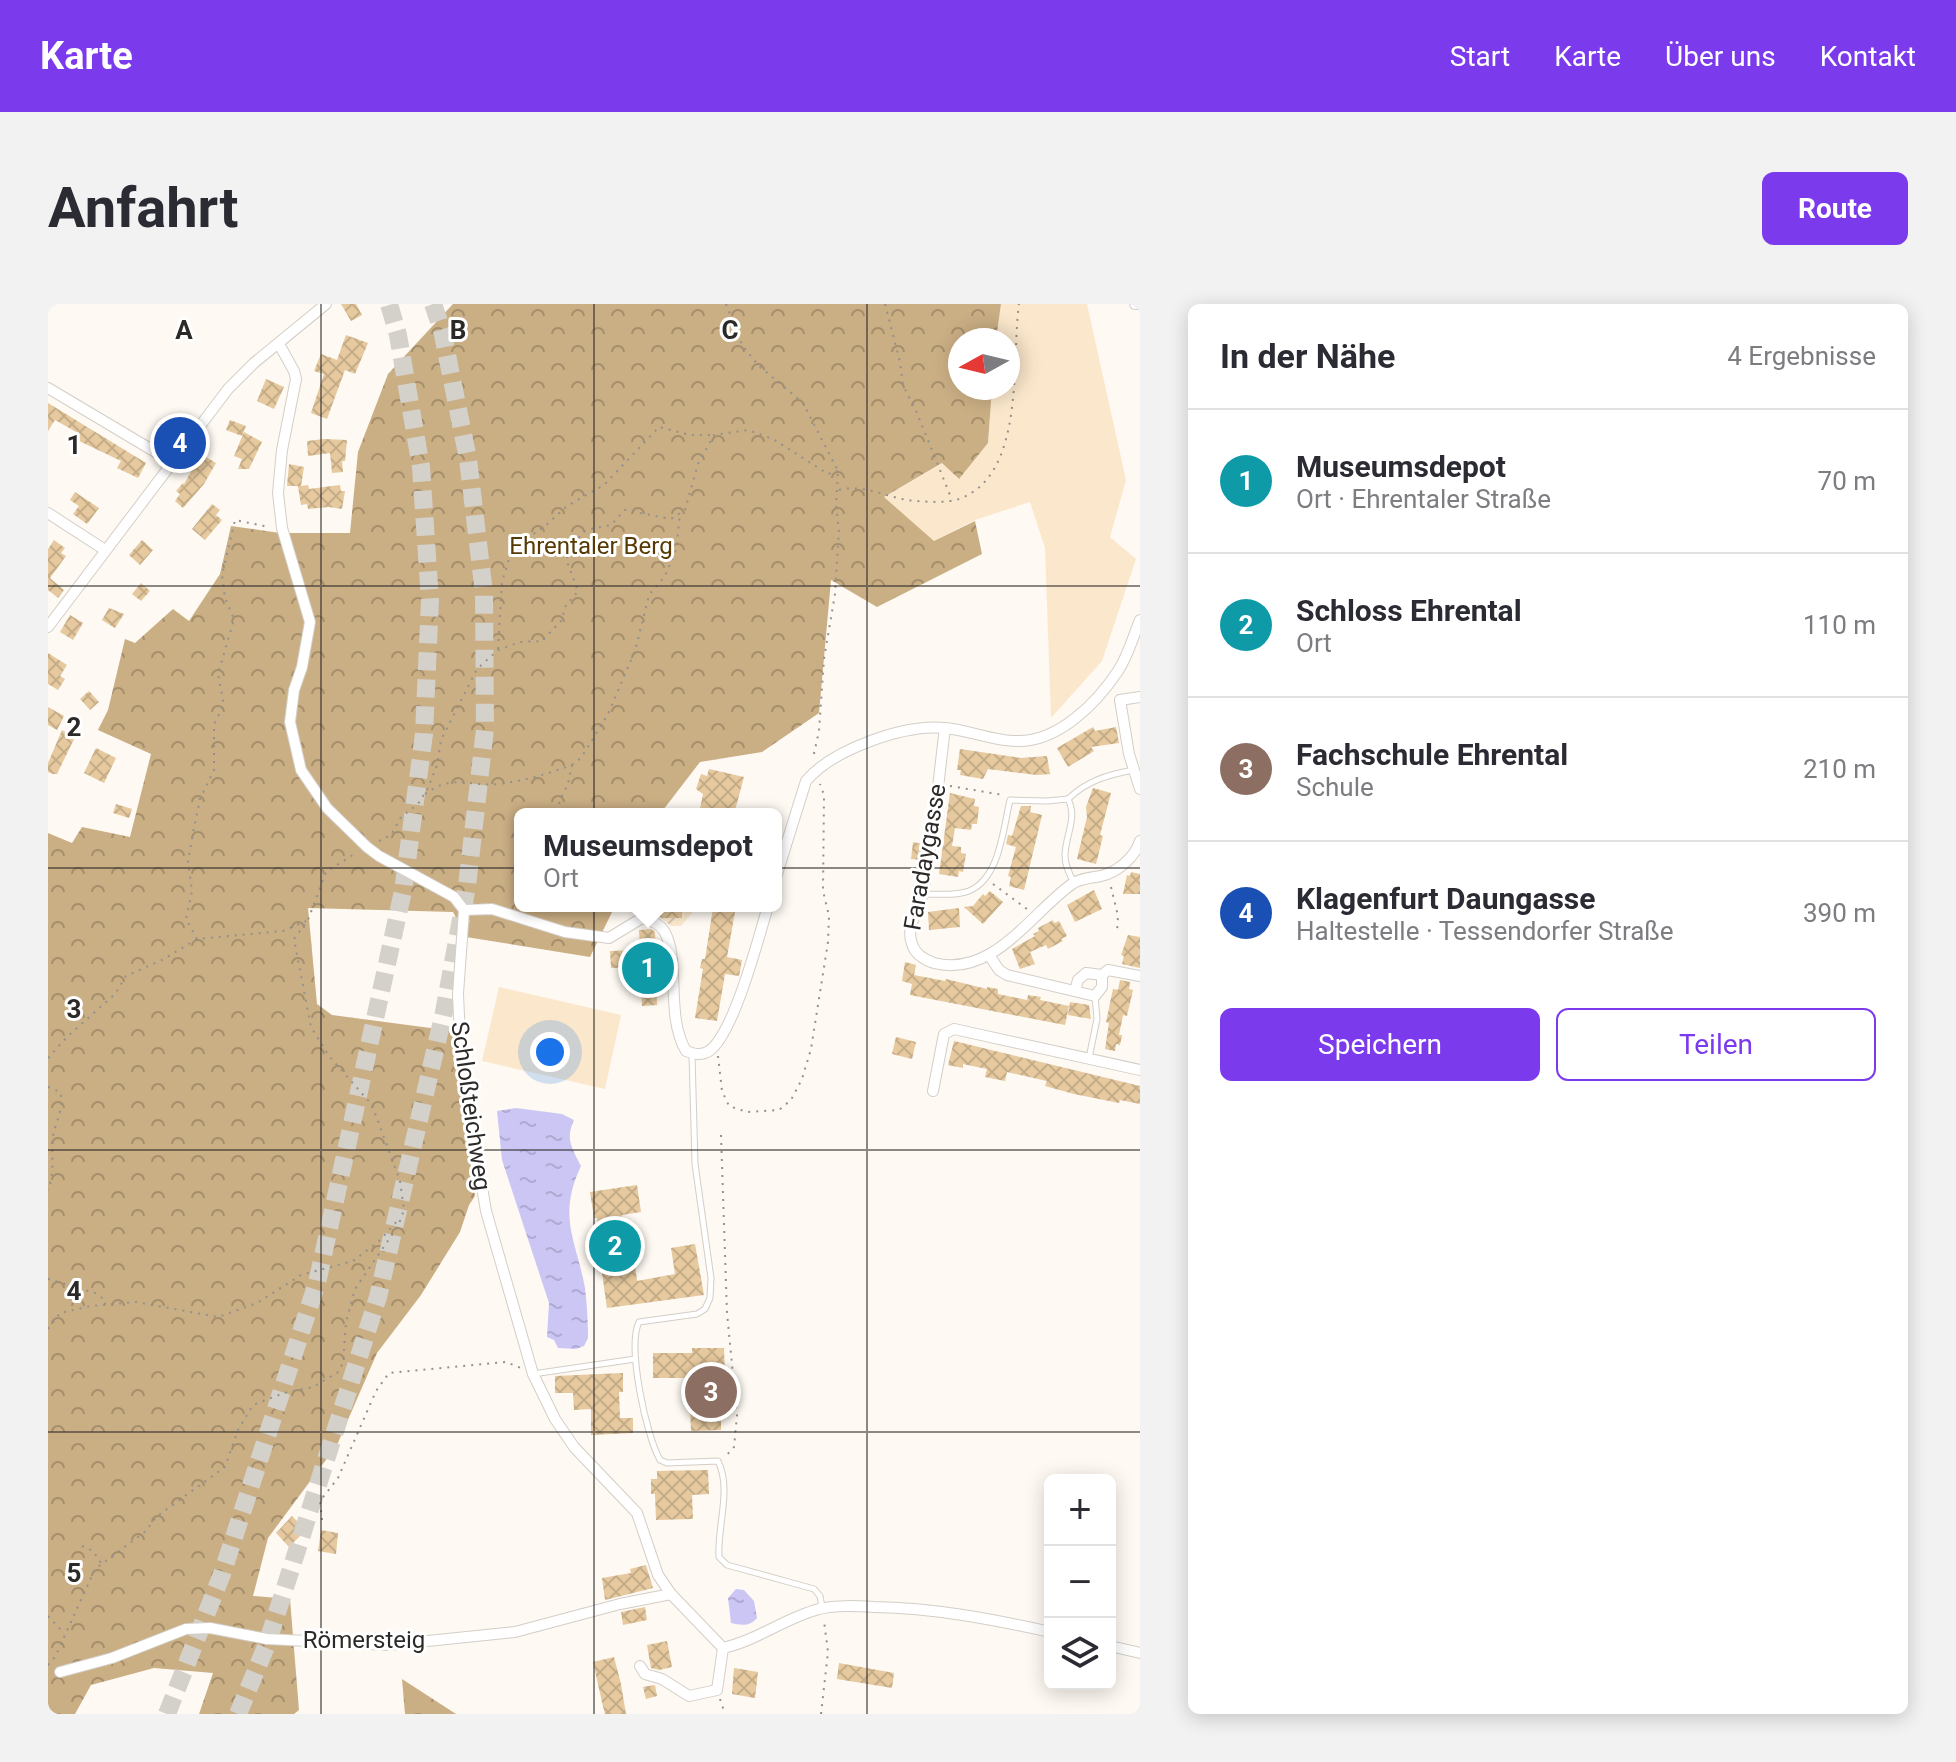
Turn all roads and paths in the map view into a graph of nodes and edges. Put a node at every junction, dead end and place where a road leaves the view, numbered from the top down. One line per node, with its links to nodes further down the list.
1 (326, 304): 5 (street)
2 (726, 304): 9 (path)
3 (885, 304): 11 (path)
4 (1019, 304): 11 (path)
5 (279, 344): 8 (street); 14 (street)
6 (48, 388): 8 (street)
7 (714, 435): 9 (path); 13 (path); 18 (path)
8 (174, 463): 15 (street)
9 (838, 471): 10 (path)
10 (837, 491): 11 (path); 24 (path)
11 (952, 501)
12 (48, 513): 15 (street)
13 (680, 513): 18 (path); 23 (path)
14 (282, 528): 33 (street); 44 (path)
15 (105, 550): 17 (street)
16 (1139, 625): 19 (street)
17 (48, 627)
18 (498, 650): 28 (path)
19 (1107, 686): 21 (street); 22 (street)
20 (1140, 697): 21 (street)
21 (1120, 700): 25 (street)
22 (945, 728): 24 (street); 26 (street, Faradaygasse)
23 (572, 765): 28 (path); 31 (path)
24 (815, 770): 34 (street); 50 (path)
25 (1133, 770): 27 (street); 29 (lane)
26 (938, 784): 30 (path); 38 (street, Faradaygasse)
27 (1140, 789)
28 (424, 794): 33 (path)
29 (1068, 799): 30 (lane); 37 (lane)
30 (1010, 800): 36 (lane)
31 (561, 808)
32 (1139, 845): 35 (street, Faradaygasse)
33 (367, 847): 39 (street); 42 (path)
34 (782, 858)
35 (1108, 874): 37 (street, Faradaygasse); 43 (path)
36 (986, 879): 38 (lane); 41 (path)
37 (1074, 883): 41 (street, Faradaygasse)
38 (923, 895): 45 (street, Faradaygasse)
39 (464, 910): 51 (street); 64 (street, Schloßteichweg)
40 (766, 912): 50 (street)
41 (1037, 917): 45 (street, Faradaygasse)
42 (308, 920): 44 (path); 59 (path)
43 (1117, 932)
44 (197, 939): 52 (path)
45 (989, 955): 48 (street)
46 (1102, 975): 47 (street); 48 (street); 49 (street)
47 (1140, 976)
48 (1075, 991): 49 (street)
49 (1095, 996): 53 (lane)
50 (717, 1040): 51 (street)
51 (692, 1054): 63 (lane)
52 (48, 1058)
53 (1088, 1059): 54 (street); 56 (street)
54 (1140, 1070)
55 (48, 1087): 58 (path)
56 (933, 1091)
57 (721, 1135): 65 (path)
58 (48, 1190)
59 (402, 1216): 61 (path); 68 (path)
60 (48, 1279): 61 (path)
61 (105, 1305): 62 (path)
62 (48, 1329)
63 (635, 1359): 64 (lane); 65 (lane)
64 (533, 1374): 66 (path); 69 (street, Schloßteichweg)
65 (718, 1461): 70 (lane)
66 (322, 1520)
67 (82, 1546): 68 (path)
68 (102, 1564): 73 (path)
69 (671, 1594): 75 (street, Schloßteichweg); 79 (street, Römersteig)
70 (822, 1608): 72 (street); 75 (street); 82 (path)
71 (48, 1616): 73 (path)
72 (1044, 1631)
73 (64, 1633): 77 (path)
74 (1116, 1647): 76 (street)
75 (723, 1648): 80 (street)
76 (1140, 1653)
77 (48, 1665)
78 (640, 1666): 80 (street)
79 (60, 1672)
80 (717, 1690): 81 (path)
81 (725, 1714)
82 (821, 1714)

